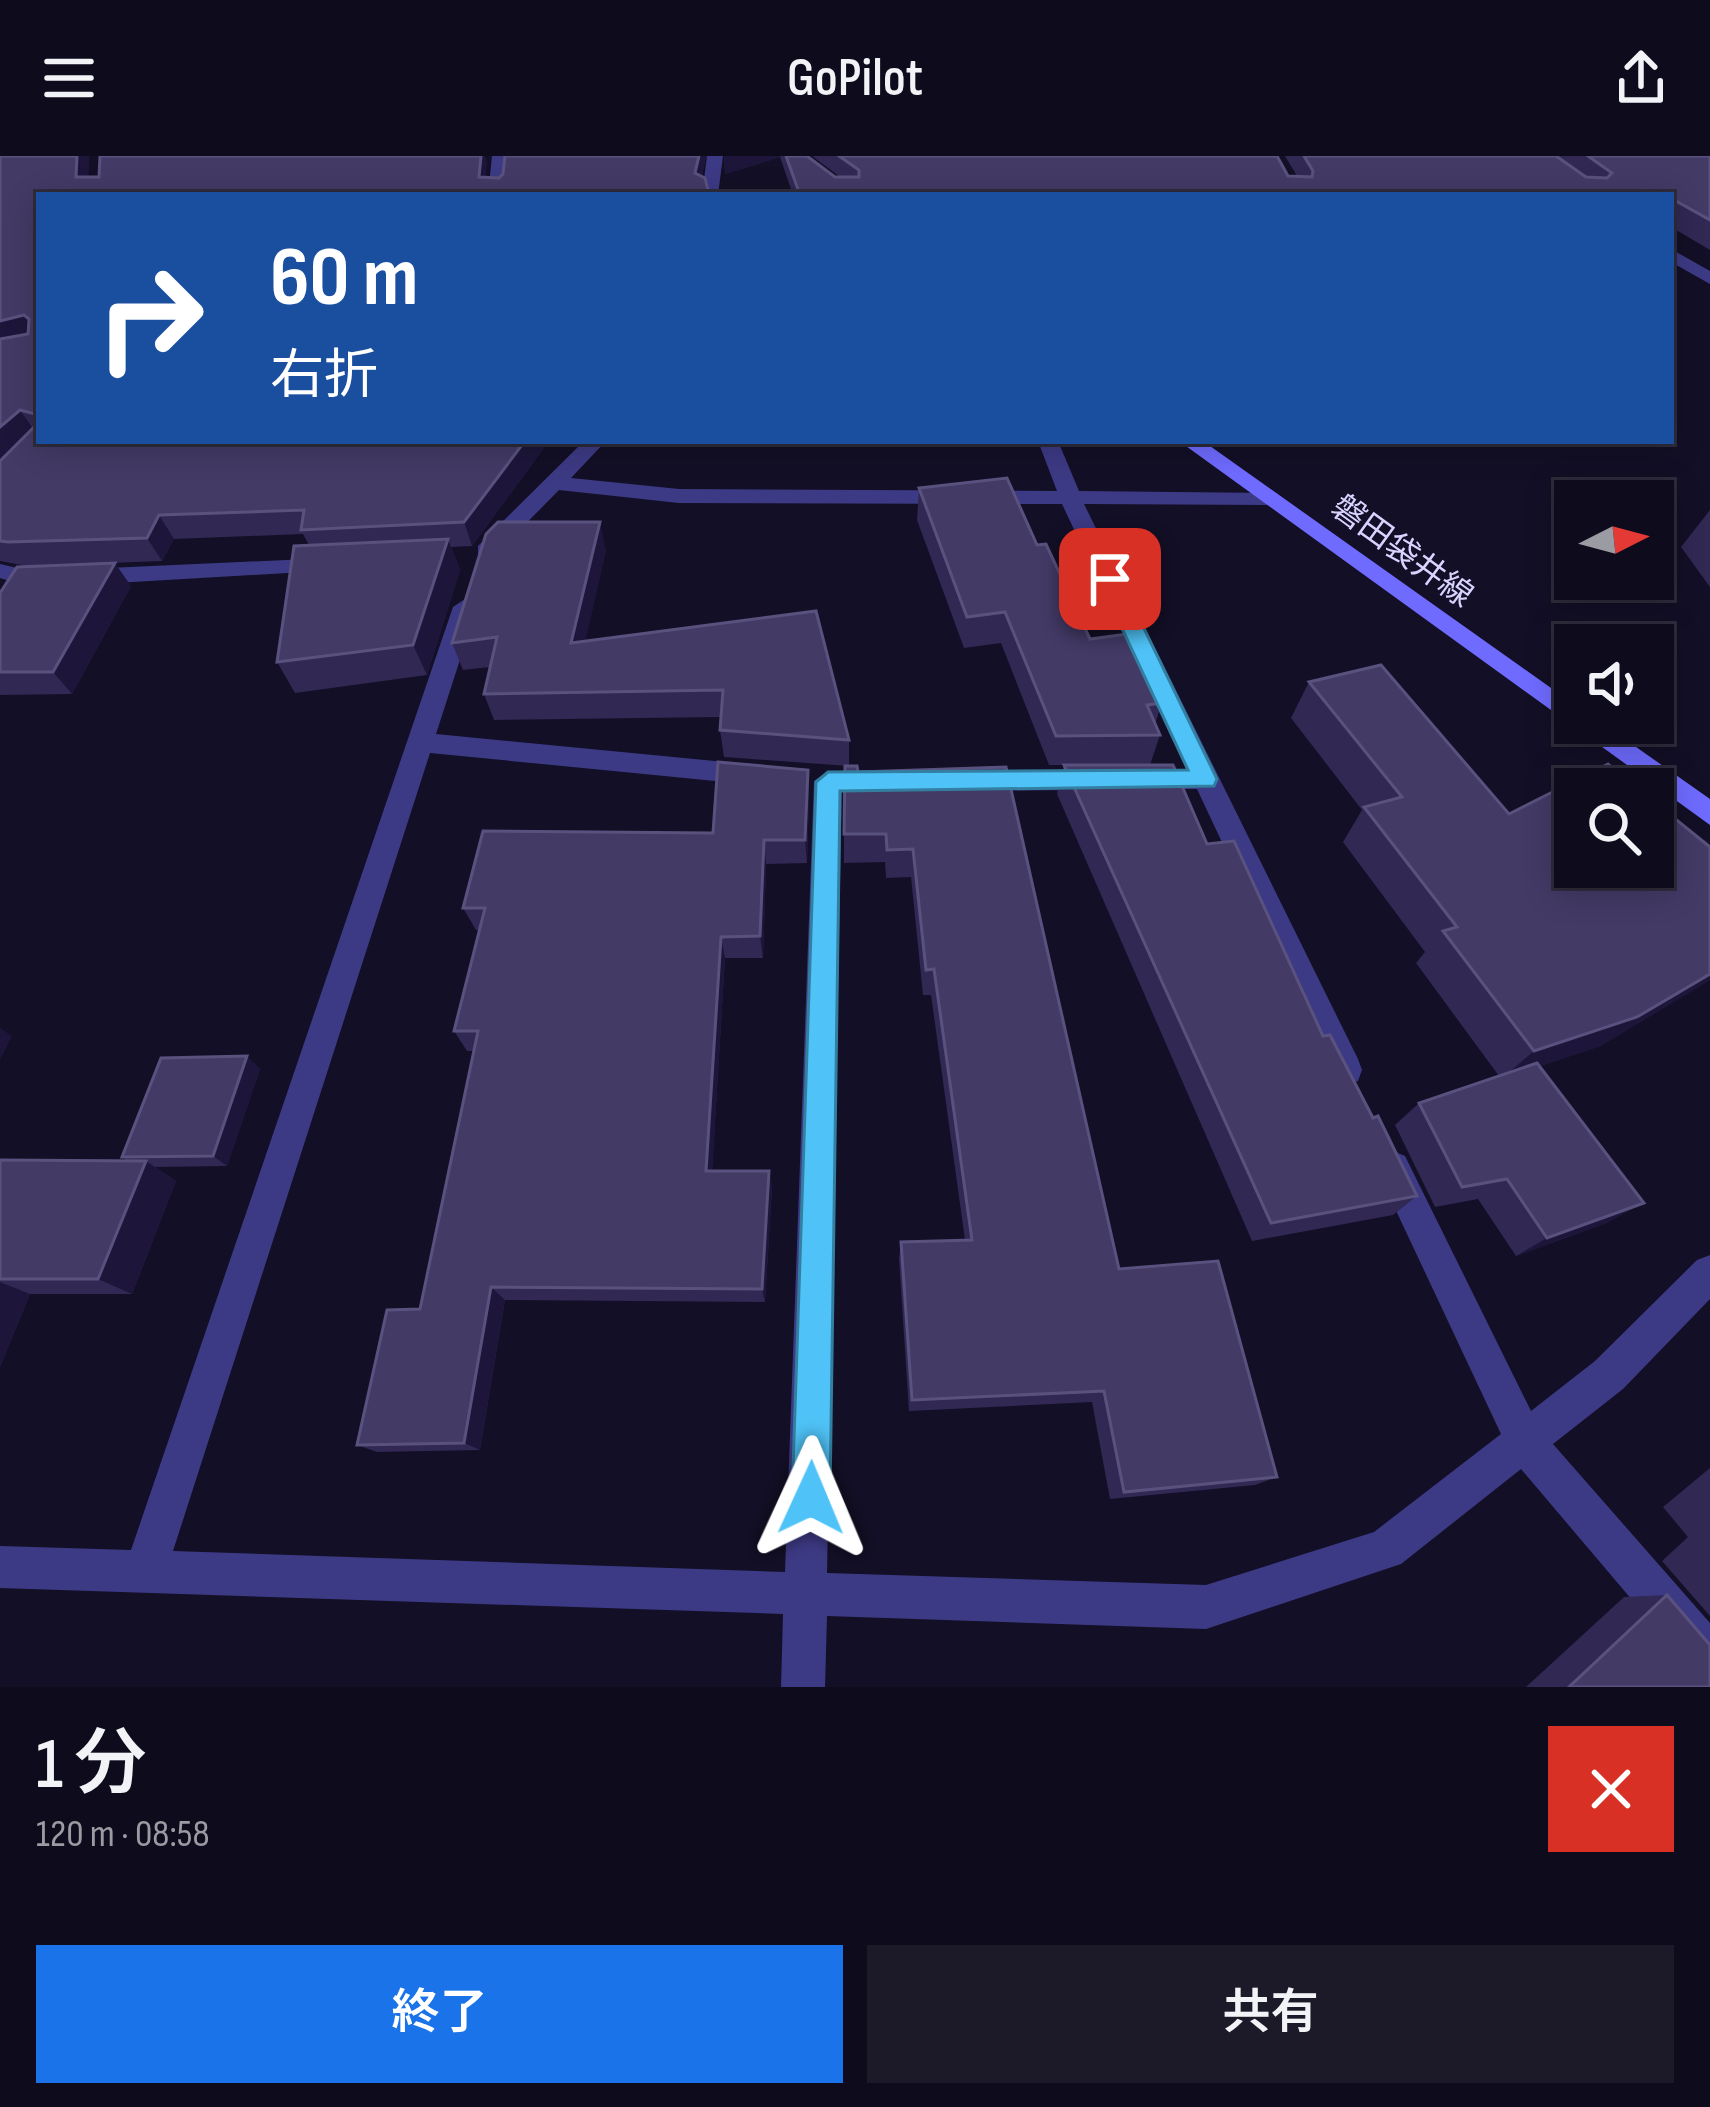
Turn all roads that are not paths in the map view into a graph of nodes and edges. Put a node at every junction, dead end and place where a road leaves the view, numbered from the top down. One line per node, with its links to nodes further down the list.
1 (500, 156): 3 (street)
2 (715, 156): 4 (street)
3 (496, 192)
4 (710, 192)
5 (1674, 256): 6 (street)
6 (1710, 280)
7 (593, 444): 10 (street)
8 (1049, 444): 12 (street)
9 (1193, 444): 11 (main road, 磐田袋井線)
10 (554, 483): 12 (street); 16 (street)
11 (1269, 498): 12 (street); 15 (main road, 磐田袋井線)
12 (1072, 499): 18 (street)
13 (364, 563): 14 (street)
14 (0, 571)
15 (1554, 703)
16 (423, 743): 26 (street); 27 (street)
17 (1612, 744): 20 (main road)
18 (1205, 779): 19 (street); 21 (street)
19 (946, 781)
20 (1710, 814)
21 (1360, 1100)
22 (1380, 1142): 24 (street)
23 (1710, 1273): 24 (street)
24 (1525, 1442): 27 (street); 28 (street)
25 (0, 1567): 26 (street)
26 (145, 1572): 27 (street)
27 (808, 1593): 29 (street)
28 (1710, 1657)
29 (803, 1687)

